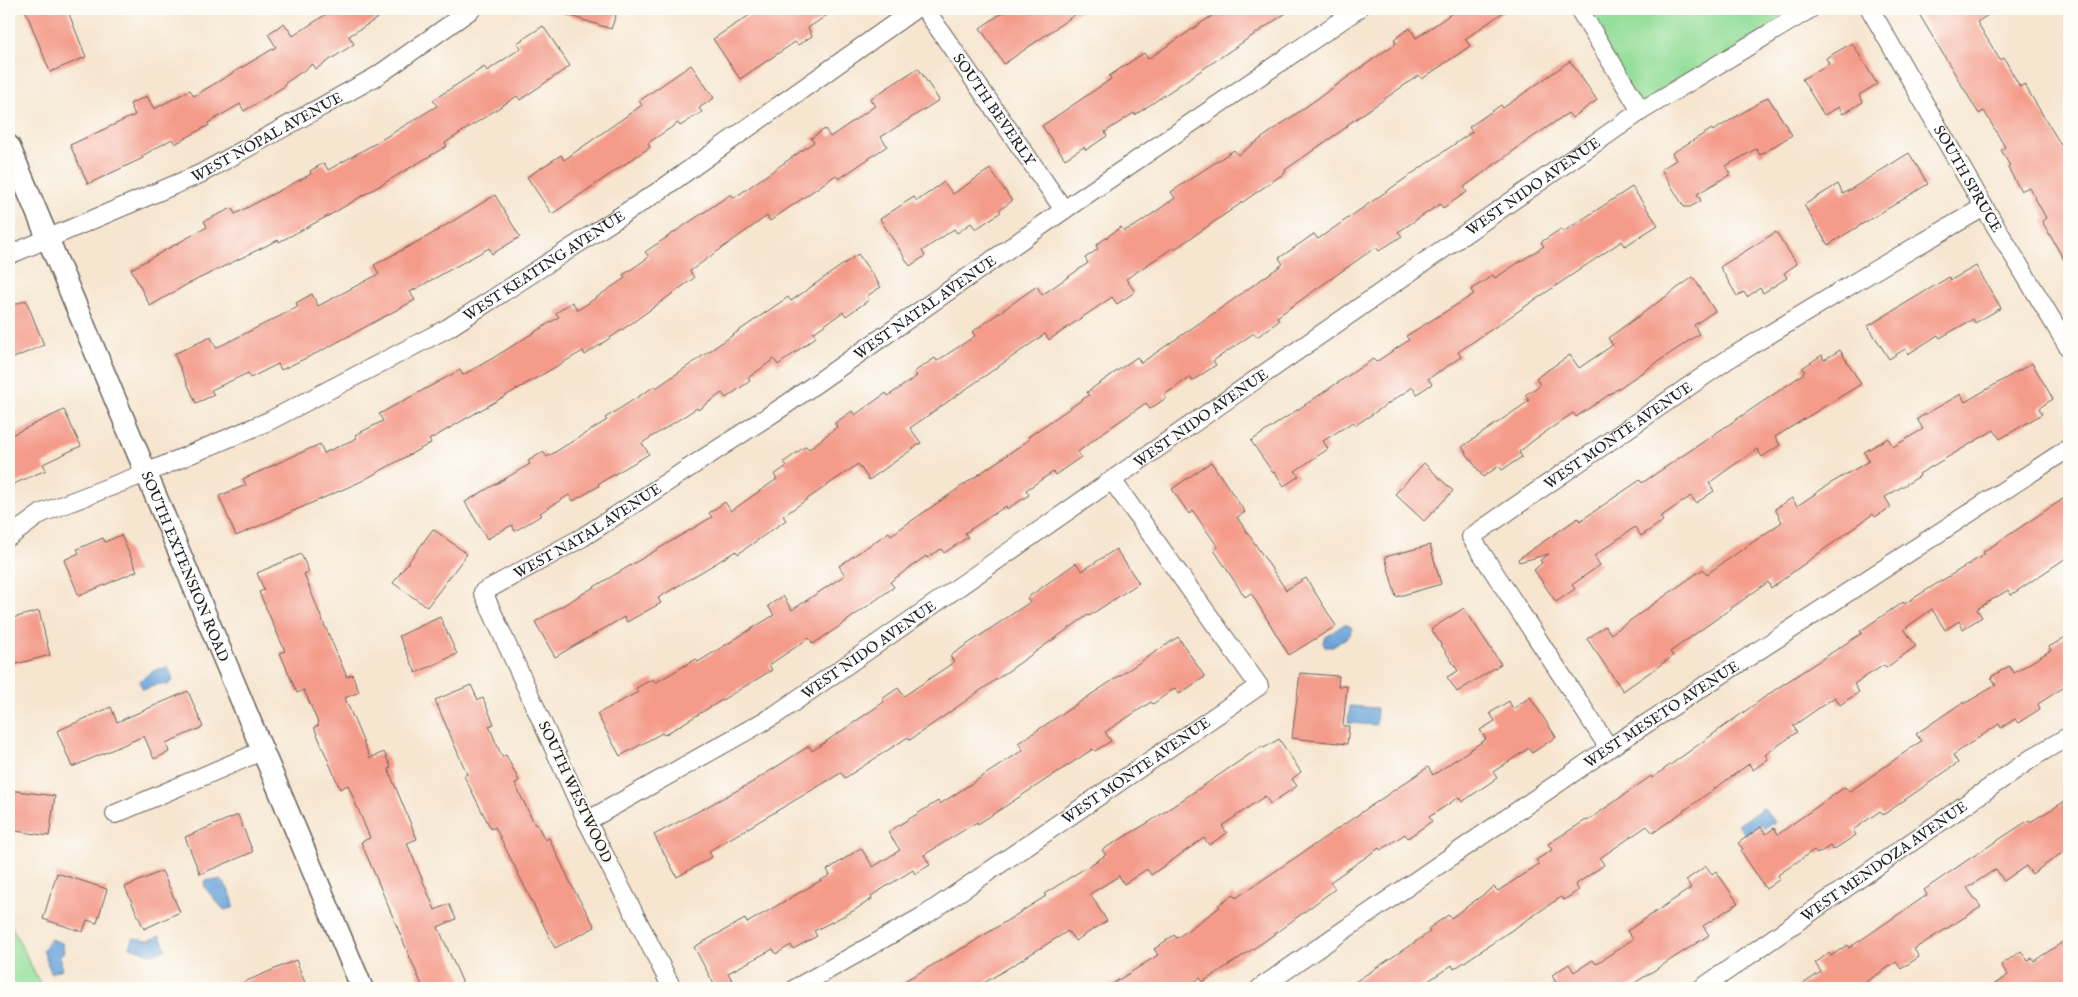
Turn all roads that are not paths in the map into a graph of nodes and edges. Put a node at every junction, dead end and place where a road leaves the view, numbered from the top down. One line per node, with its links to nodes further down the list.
1 (472, 9): 12 (street, WEST NOPAL AVENUE)
2 (915, 9): 17 (street, WEST KEATING AVENUE)
3 (926, 9): 11 (street, SOUTH BEVERLY)
4 (1358, 9): 11 (street, WEST NATAL AVENUE)
5 (1579, 9): 8 (street)
6 (1810, 9): 8 (street, WEST NIDO AVENUE)
7 (1870, 9): 10 (street, SOUTH SPRUCE)
8 (1641, 112): 18 (street, WEST NIDO AVENUE)
9 (9, 146): 12 (street, SOUTH EXTENSION ROAD)
10 (1984, 207): 14 (street, SOUTH SPRUCE); 22 (street, WEST MONTE AVENUE)
11 (1064, 210): 20 (street, WEST NATAL AVENUE)
12 (47, 238): 13 (street, WEST NOPAL AVENUE); 17 (street, SOUTH EXTENSION ROAD)
13 (9, 255)
14 (2064, 326): 15 (street, SOUTH SPRUCE)
15 (2069, 348)
16 (2069, 448): 22 (street, WEST MESETO AVENUE)
17 (146, 473): 19 (street, WEST KEATING AVENUE); 23 (street, SOUTH EXTENSION ROAD)
18 (1112, 480): 25 (street, WEST NIDO AVENUE); 28 (street, WEST MONTE AVENUE)
19 (9, 537)
20 (483, 592): 25 (street, SOUTH WESTWOOD)
21 (2069, 736): 30 (street, WEST MENDOZA AVENUE)
22 (1609, 748): 29 (street, WEST MESETO AVENUE)
23 (264, 750): 24 (street); 26 (street, SOUTH EXTENSION ROAD)
24 (115, 814)
25 (587, 821): 27 (street, SOUTH WESTWOOD)
26 (362, 988)
27 (672, 988)
28 (796, 988)
29 (1260, 988)
30 (1702, 988)

